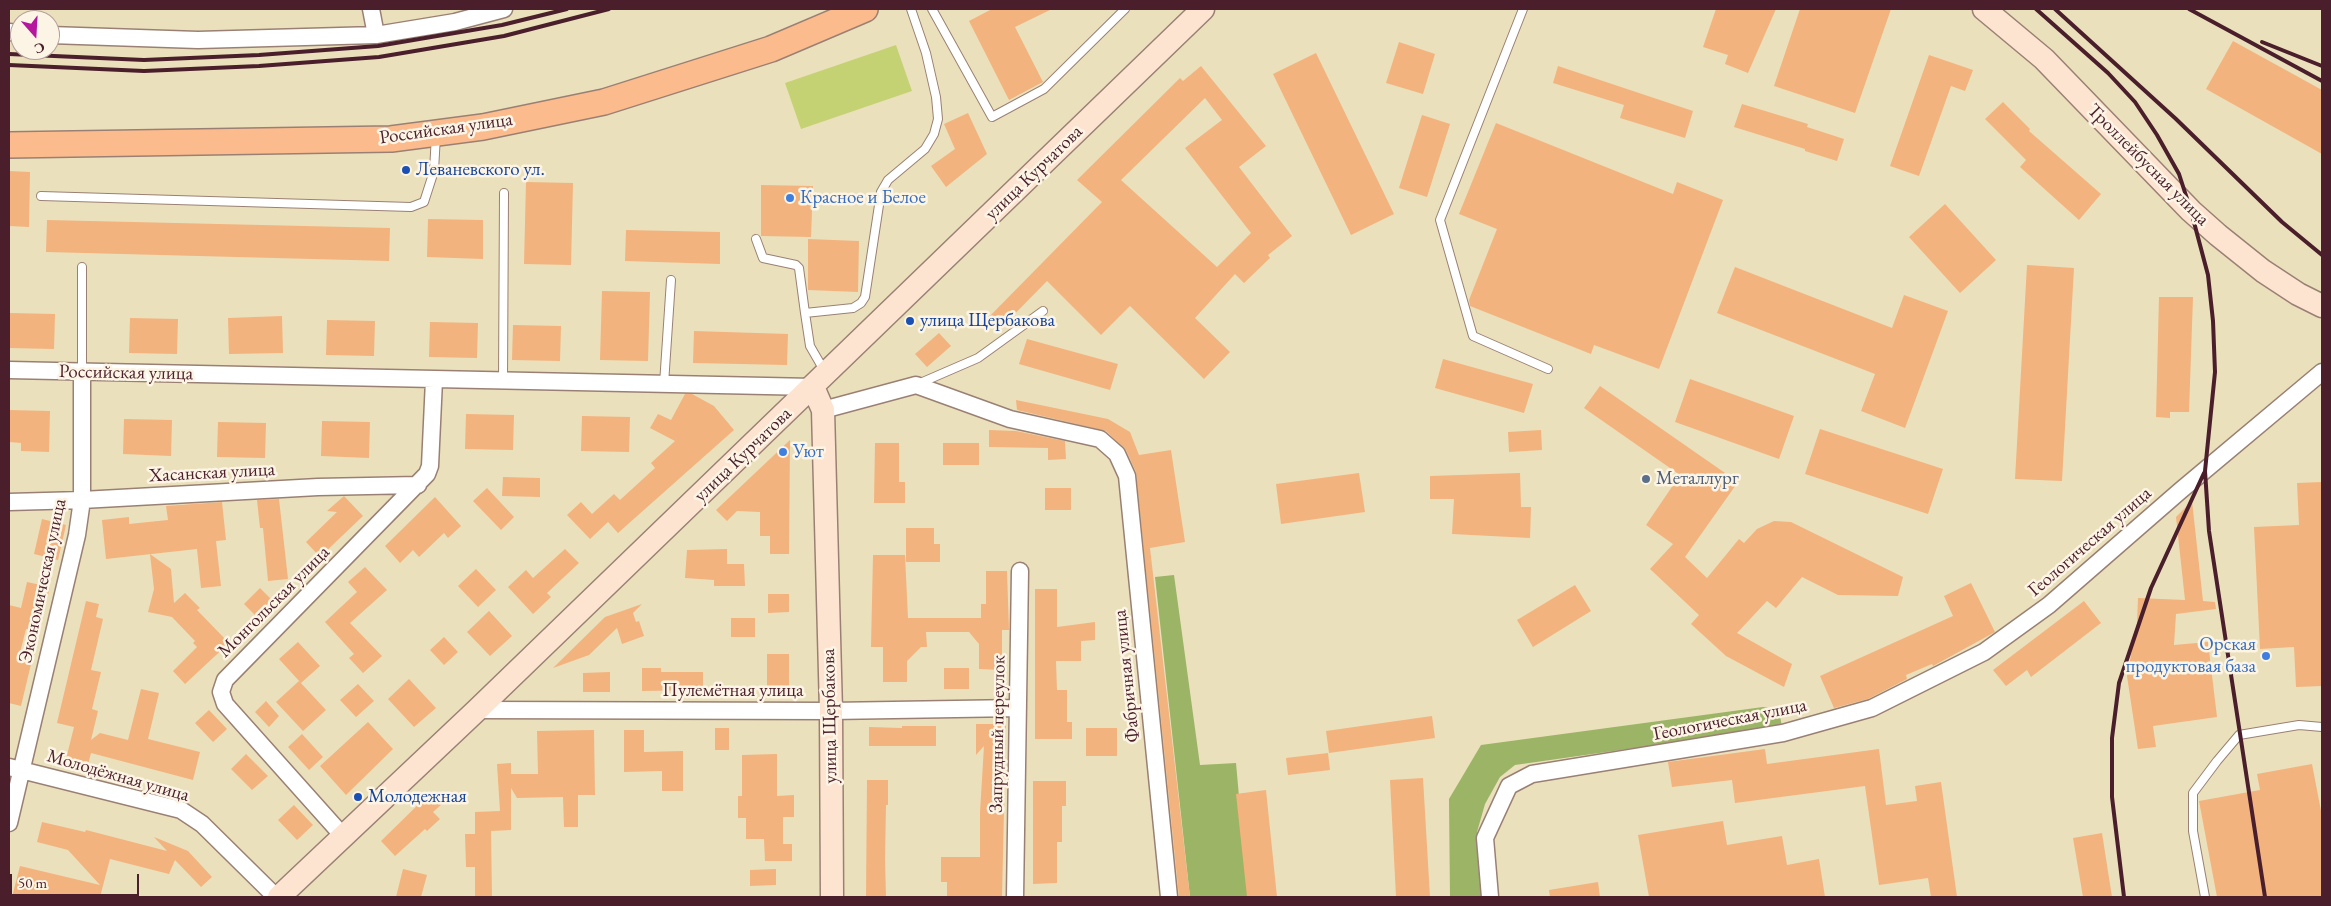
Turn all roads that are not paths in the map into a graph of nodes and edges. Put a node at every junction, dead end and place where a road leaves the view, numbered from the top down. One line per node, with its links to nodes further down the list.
1 (371, 9): 12 (street)
2 (504, 9): 12 (street)
3 (826, 9): 13 (main road, Российская улица)
4 (865, 9): 14 (main road, Российская улица)
5 (911, 9): 23 (lane)
6 (932, 9): 7 (lane)
7 (1125, 9)
8 (1523, 9): 25 (lane)
9 (1984, 9): 21 (street, Троллейбусная улица)
10 (1200, 10): 29 (street, улица Курчатова)
11 (60, 35): 12 (street)
12 (376, 35)
13 (9, 129)
14 (436, 133): 15 (main road, Российская улица); 17 (lane)
15 (9, 145)
16 (504, 193): 30 (lane)
17 (41, 196)
18 (756, 239): 23 (lane)
19 (82, 267): 27 (lane)
20 (671, 280): 31 (lane)
21 (2322, 306)
22 (1043, 311): 32 (lane)
23 (805, 313): 29 (lane)
24 (9, 370): 27 (street, Российская улица)
25 (1548, 370)
26 (2322, 372): 49 (street, Геологическая улица)
27 (82, 373): 28 (street, Российская улица); 35 (street, Экономическая улица)
28 (434, 380): 30 (street, Российская улица); 34 (street, Монгольская улица)
29 (819, 380): 31 (street, Российская улица); 33 (street, улица Щербакова); 39 (street, улица Курчатова)
30 (503, 381): 31 (street, Российская улица)
31 (664, 384)
32 (916, 385): 33 (street); 48 (street, Фабричная улица)
33 (823, 410): 40 (street, улица Щербакова)
34 (418, 485): 35 (street, Хасанская улица); 44 (street, Монгольская улица)
35 (82, 500): 36 (street, Хасанская улица); 42 (street, Экономическая улица)
36 (9, 502)
37 (1020, 572): 38 (street, Запрудный переулок)
38 (1018, 708): 40 (street, Пулемётная улица); 47 (street, Запрудный переулок)
39 (477, 710): 40 (street, Пулемётная улица); 44 (street, улица Курчатова)
40 (831, 711): 46 (street, улица Щербакова)
41 (2322, 727): 50 (lane)
42 (15, 768): 43 (street, Экономическая улица); 45 (street, Молодёжная улица)
43 (9, 824)
44 (343, 836): 45 (street, улица Курчатова)
45 (278, 897)
46 (832, 897)
47 (1015, 897)
48 (1170, 897)
49 (1490, 897)
50 (2205, 897)

